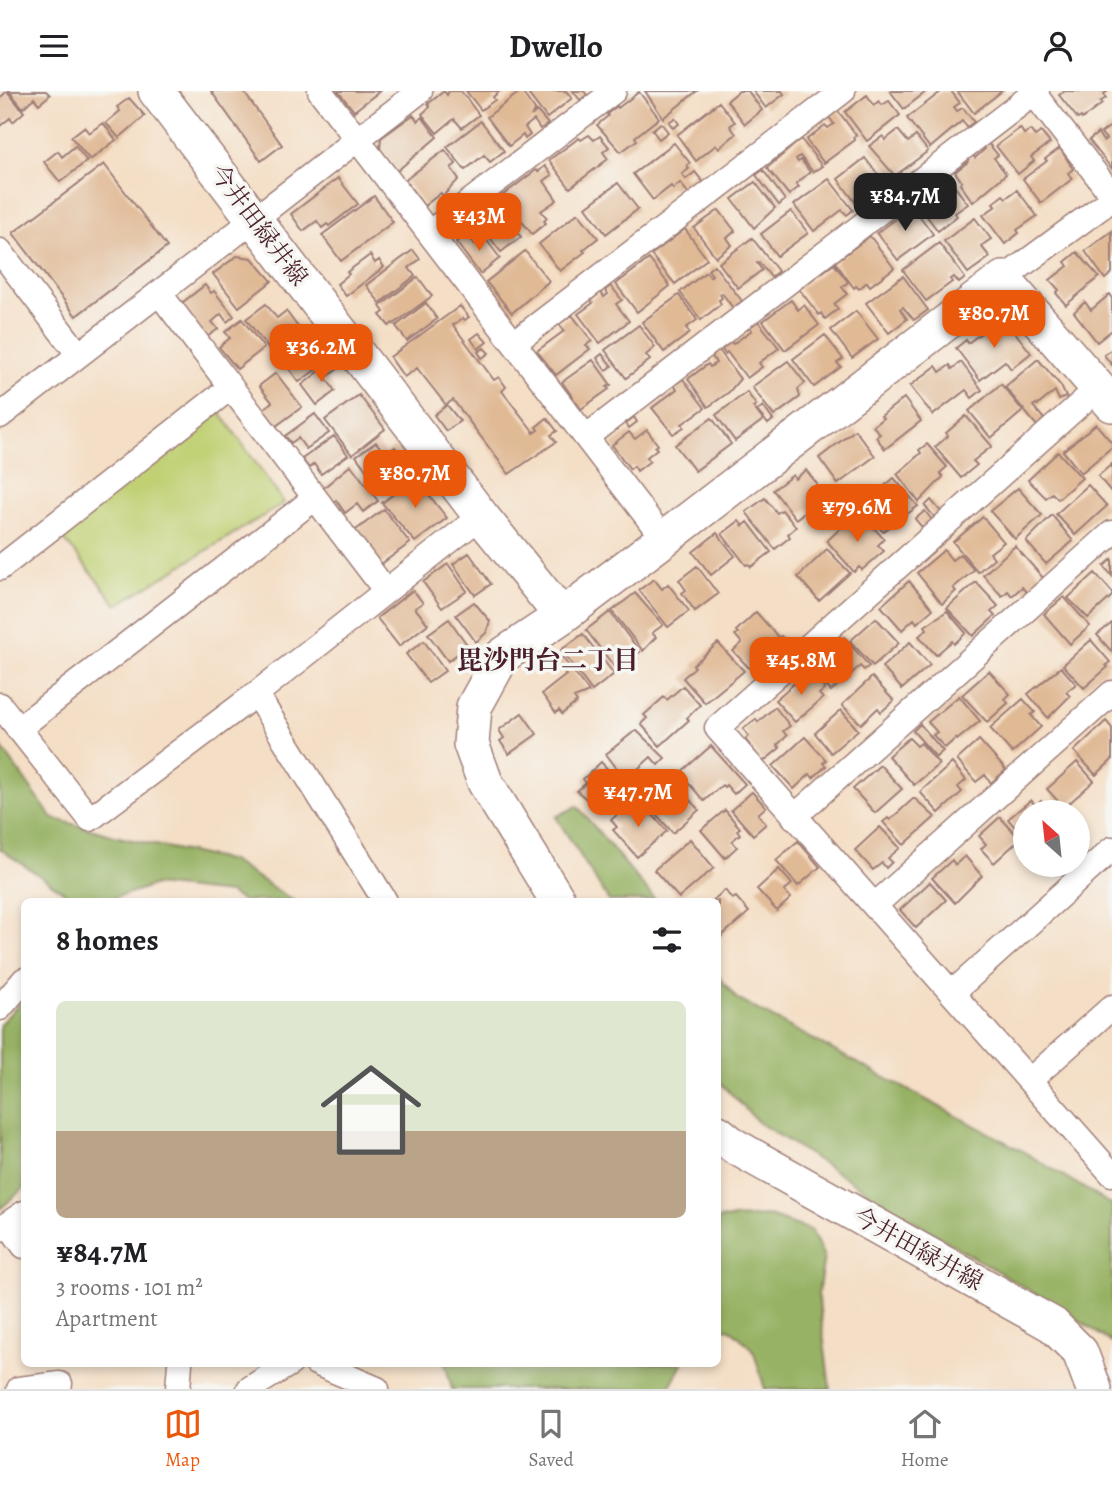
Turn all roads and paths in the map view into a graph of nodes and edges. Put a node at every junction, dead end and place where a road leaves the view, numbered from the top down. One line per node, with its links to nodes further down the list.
1 (156, 91): 9 (main road, 今井田緑井線)
2 (320, 91): 7 (street)
3 (419, 91): 7 (street)
4 (614, 91): 10 (street)
5 (843, 91): 14 (street)
6 (1035, 92): 8 (street); 19 (street)
7 (357, 139): 9 (street); 10 (street)
8 (1112, 197): 12 (street)
9 (254, 218): 13 (street); 21 (main road, 今井田緑井線)
10 (429, 233): 14 (street)
11 (0, 251): 15 (street)
12 (1003, 279): 17 (main road); 23 (main road)
13 (160, 294): 15 (street); 16 (street)
14 (514, 343): 19 (street)
15 (79, 355): 18 (street)
16 (231, 387): 20 (street); 24 (street)
17 (1105, 396): 31 (street)
18 (0, 416)
19 (586, 437): 23 (street)
20 (315, 498): 25 (street); 30 (street)
21 (481, 516): 25 (street); 26 (main road, 今井田緑井線)
22 (1112, 533): 31 (street)
23 (664, 539): 26 (main road)
24 (0, 568)
25 (386, 591): 28 (street)
26 (562, 616): 34 (main road)
27 (1112, 693): 35 (street)
28 (256, 694): 30 (street); 33 (street)
29 (0, 705): 30 (street)
30 (18, 729)
31 (794, 817): 35 (street)
32 (1112, 849): 37 (street)
33 (383, 898)
34 (556, 898)
35 (875, 905): 37 (street)
36 (21, 984): 39 (street)
37 (952, 992): 40 (street)
38 (1112, 1007): 40 (street)
39 (0, 1008)
40 (1030, 1080): 42 (street)
41 (721, 1135): 53 (main road, 今井田緑井線)
42 (1111, 1170)
43 (11, 1222): 44 (street)
44 (21, 1240)
45 (180, 1367): 50 (street)
46 (285, 1367): 51 (street)
47 (325, 1367): 52 (street)
48 (59, 1379): 49 (street)
49 (19, 1389)
50 (178, 1389)
51 (249, 1389)
52 (377, 1389)
53 (1094, 1389)

